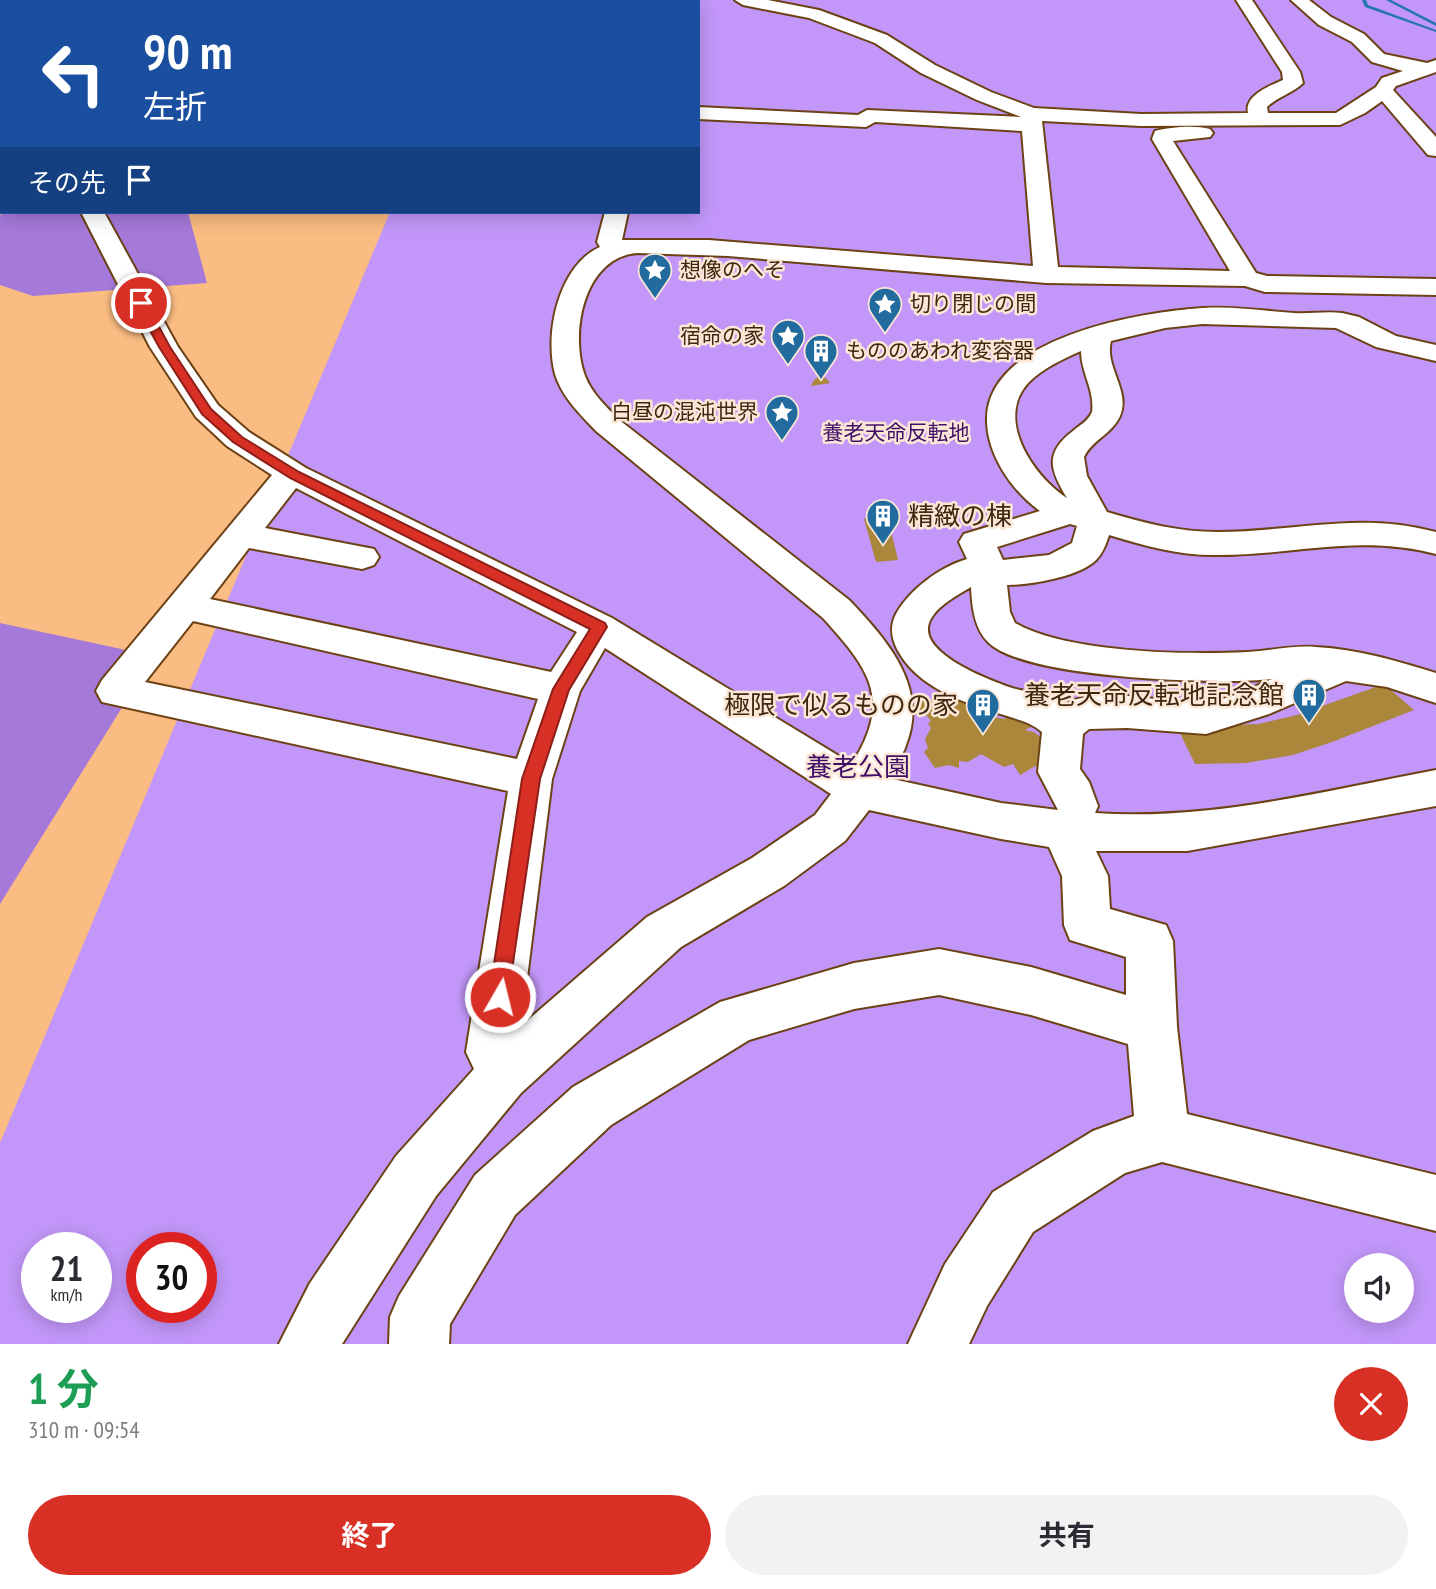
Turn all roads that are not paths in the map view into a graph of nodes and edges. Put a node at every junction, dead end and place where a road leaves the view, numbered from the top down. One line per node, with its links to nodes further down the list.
1 (743, 0): 8 (street)
2 (1244, 0): 7 (street)
3 (1299, 0): 4 (street)
4 (1430, 67): 5 (street)
5 (1382, 91): 9 (street); 10 (street)
6 (700, 113): 8 (street)
7 (1261, 118): 8 (street); 9 (street)
8 (1030, 120): 14 (street)
9 (1322, 120): 15 (street)
10 (1436, 150)
11 (94, 214): 20 (street)
12 (616, 214): 13 (street)
13 (616, 248): 14 (street); 34 (street)
14 (1048, 278): 15 (street); 18 (street)
15 (1247, 278): 16 (street)
16 (1436, 286)
17 (1098, 336): 18 (street); 19 (street); 21 (street)
18 (1053, 352): 21 (street)
19 (1436, 353)
20 (291, 473): 22 (street); 27 (street)
21 (1081, 516): 23 (street); 25 (street)
22 (242, 535): 24 (street); 26 (street)
23 (1436, 543)
24 (362, 557)
25 (988, 572): 28 (street); 31 (street)
26 (184, 606): 30 (street); 32 (street)
27 (599, 627): 30 (street); 34 (street)
28 (1345, 666): 29 (street); 31 (street)
29 (1436, 688)
30 (561, 689): 32 (street)
31 (1063, 727): 35 (street)
32 (531, 779): 37 (street)
33 (1436, 788): 35 (street)
34 (859, 790): 35 (street); 37 (street)
35 (1071, 818): 36 (street)
36 (1152, 1027): 38 (street); 40 (street)
37 (503, 1075): 41 (street)
38 (1162, 1135): 39 (street); 42 (street)
39 (1436, 1203)
40 (414, 1335)
41 (309, 1344)
42 (938, 1344)

